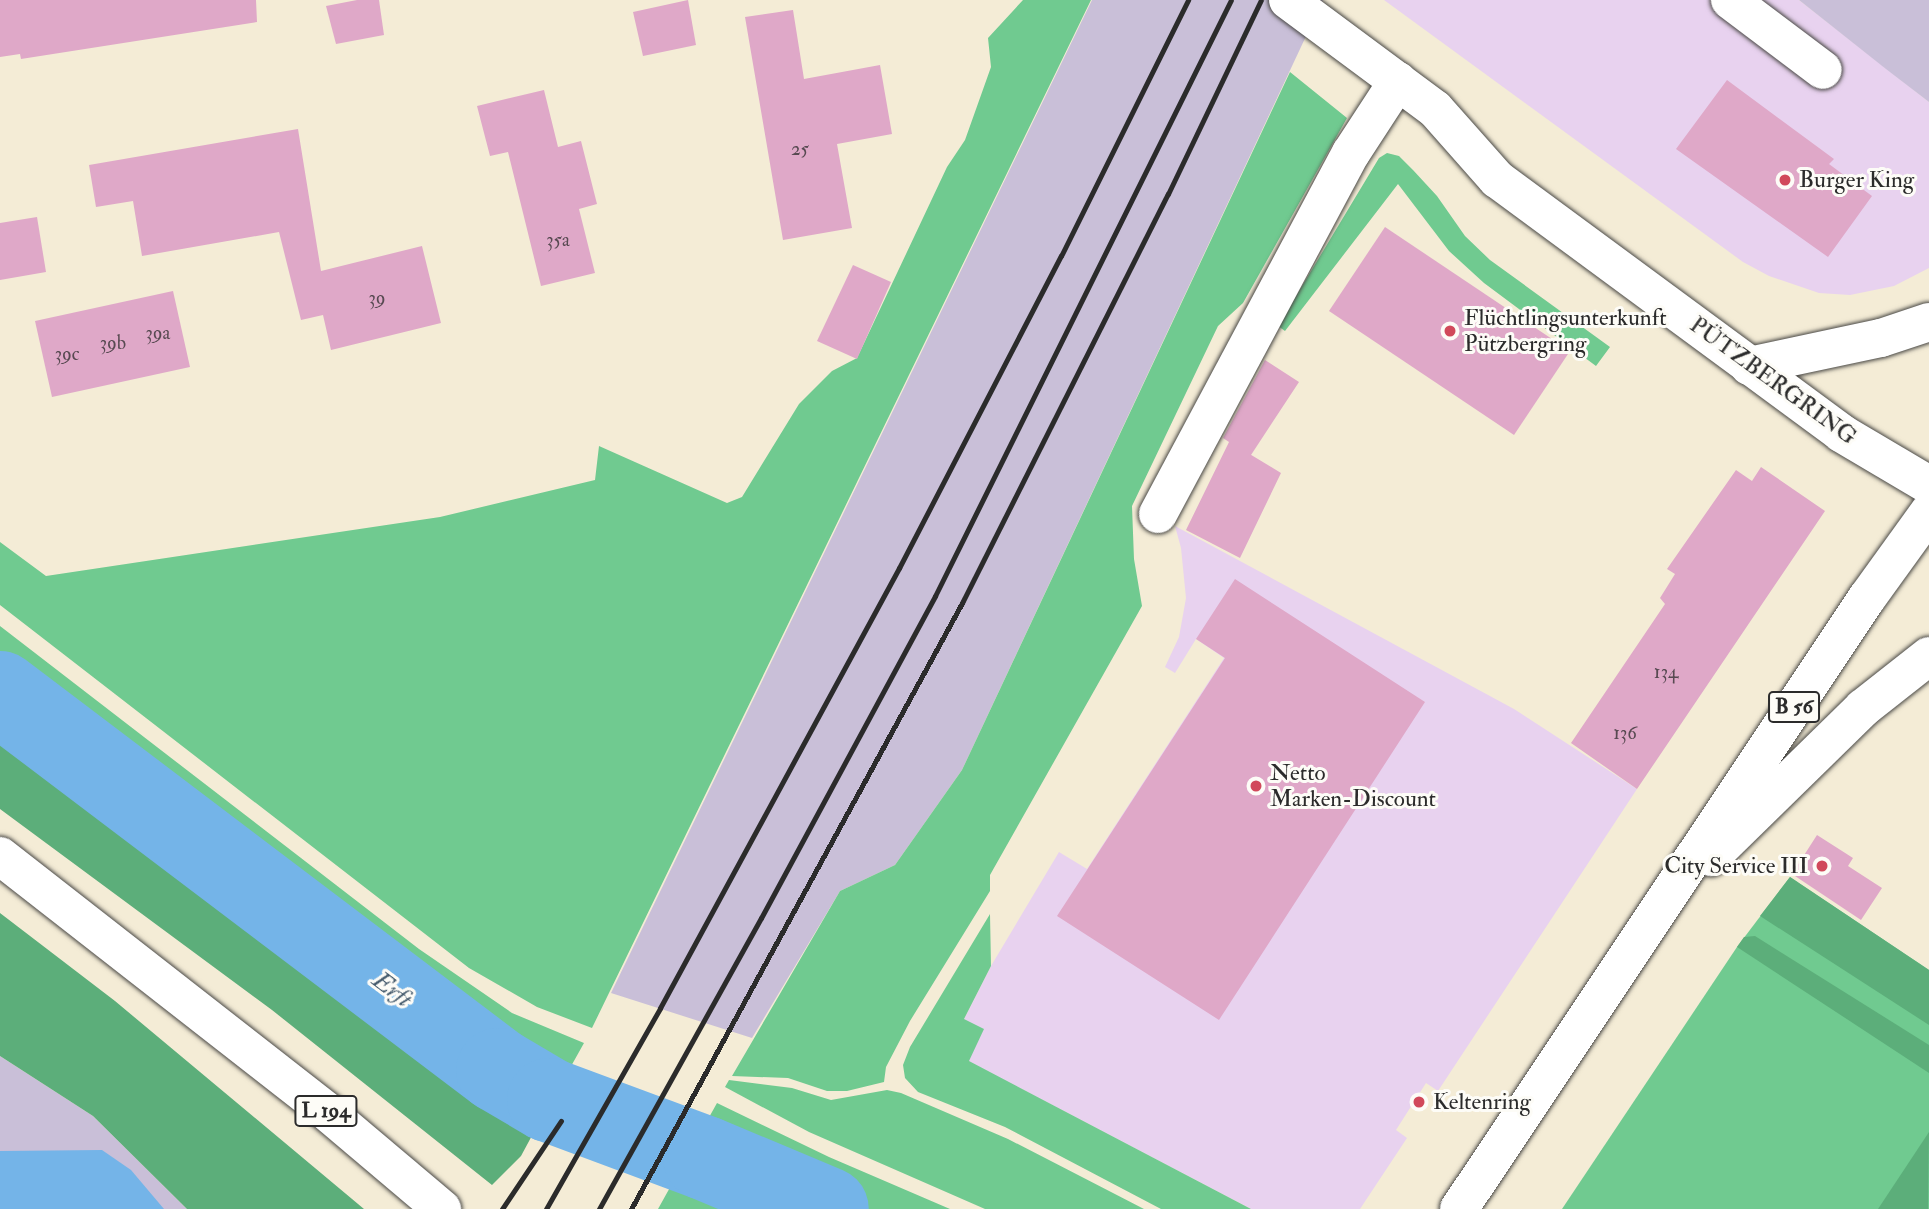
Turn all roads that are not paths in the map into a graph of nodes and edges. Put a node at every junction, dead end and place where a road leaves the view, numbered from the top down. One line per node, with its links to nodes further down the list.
1 (1288, 0): 4 (main road, PÜTZBERGRING)
2 (1730, 0): 3 (main road)
3 (1823, 71)
4 (1398, 80): 6 (main road, PÜTZBERGRING); 9 (main road)
5 (1929, 322): 6 (main road)
6 (1749, 366): 7 (main road, PÜTZBERGRING)
7 (1929, 485)
8 (1929, 512): 12 (main road, B 56)
9 (1158, 514)
10 (1929, 656): 12 (main road, B 56)
11 (0, 856): 13 (main road, L 194)
12 (1661, 904): 14 (main road, B 56)
13 (442, 1209)
14 (1460, 1209)

